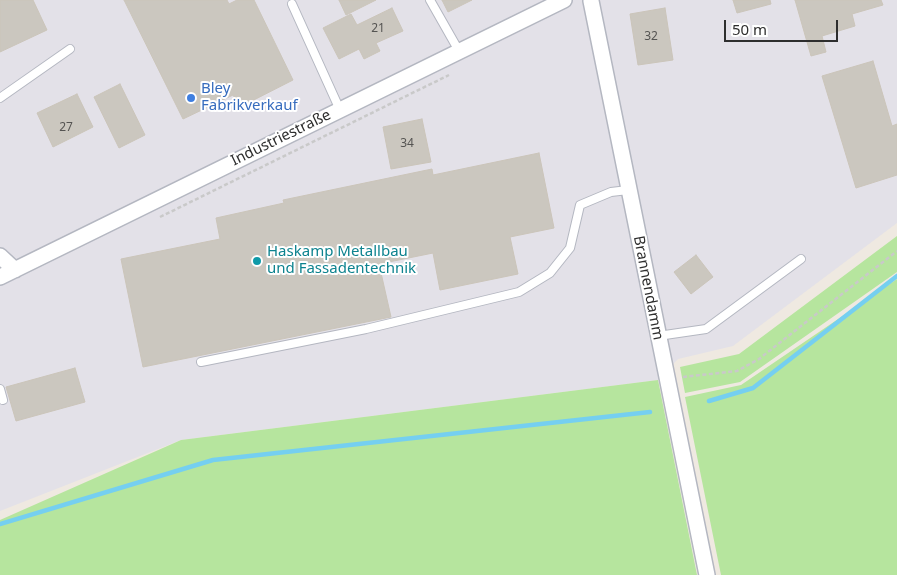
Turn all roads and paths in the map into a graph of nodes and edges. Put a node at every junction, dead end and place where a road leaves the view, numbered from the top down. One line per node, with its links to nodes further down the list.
1 (430, 0): 6 (lane)
2 (564, 0): 6 (street, Industriestraße)
3 (591, 1): 9 (street, Brannendamm)
4 (292, 4): 8 (lane)
5 (70, 49): 7 (lane)
6 (459, 51): 8 (street, Industriestraße)
7 (0, 98)
8 (340, 110): 13 (street, Industriestraße)
9 (628, 190): 15 (street, Brannendamm); 16 (lane)
10 (897, 251): 17 (path)
11 (0, 256): 13 (street)
12 (801, 259): 15 (lane)
13 (15, 270): 14 (street, Industriestraße)
14 (0, 277)
15 (658, 336): 17 (street, Brannendamm)
16 (200, 362)
17 (666, 379): 20 (street, Brannendamm)
18 (0, 389): 19 (lane)
19 (3, 400)
20 (706, 575)

